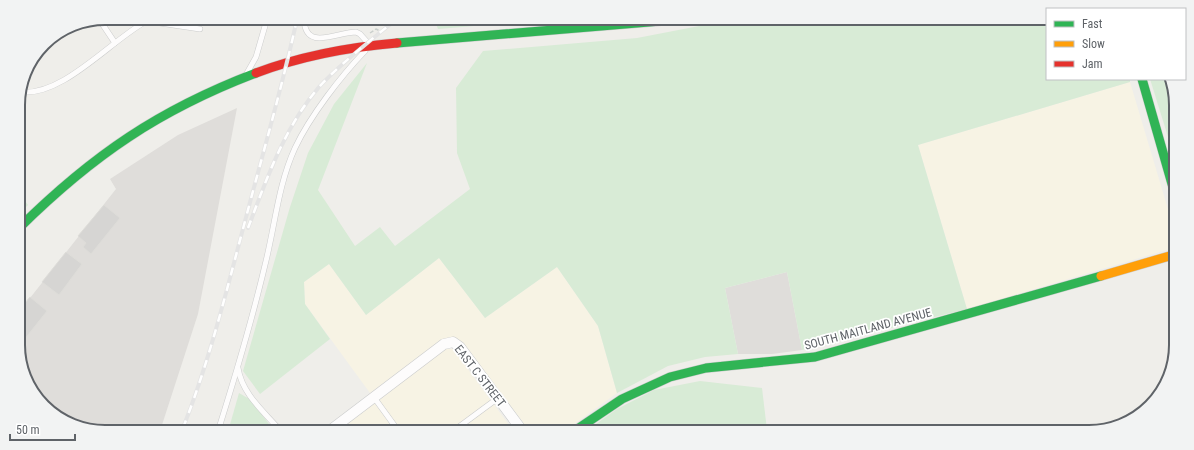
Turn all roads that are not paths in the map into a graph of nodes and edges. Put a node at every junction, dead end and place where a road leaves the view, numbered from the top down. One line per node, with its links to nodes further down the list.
1 (103, 25): 8 (lane)
2 (141, 25): 8 (lane)
3 (173, 25): 7 (lane)
4 (265, 25): 10 (lane)
5 (305, 25): 9 (lane)
6 (606, 25): 9 (main road)
7 (200, 29)
8 (115, 43): 12 (lane)
9 (370, 46): 10 (main road); 16 (lane)
10 (246, 76): 14 (main road)
11 (1142, 80): 13 (main road)
12 (27, 92)
13 (1169, 174)
14 (25, 222)
15 (1169, 256): 25 (main road, SOUTH MAITLAND AVENUE)
16 (238, 367): 19 (lane); 20 (lane)
17 (373, 396): 18 (street, EAST C STREET); 21 (street); 22 (lane)
18 (498, 398): 23 (lane); 24 (street, EAST C STREET)
19 (220, 425)
20 (275, 425)
21 (336, 425)
22 (394, 425)
23 (461, 425)
24 (518, 425)
25 (583, 425)

